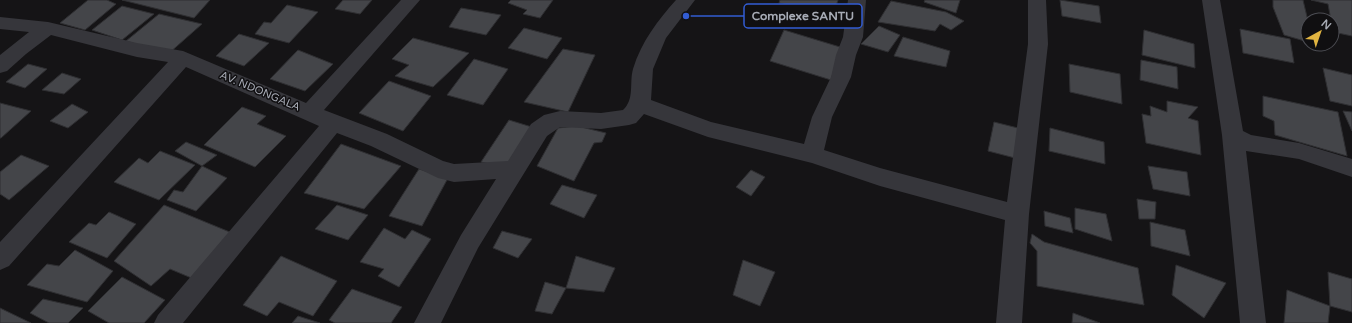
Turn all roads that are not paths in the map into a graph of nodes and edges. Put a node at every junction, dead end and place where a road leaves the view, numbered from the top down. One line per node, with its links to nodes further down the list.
1 (411, 0): 11 (street)
2 (686, 0): 10 (street)
3 (857, 0): 14 (street)
4 (1037, 0): 17 (street)
5 (1212, 0): 13 (street)
6 (0, 23): 7 (street, AV. NDONGALA)
7 (48, 28): 8 (street, AV. NDONGALA); 9 (street)
8 (183, 58): 11 (street, AV. NDONGALA); 18 (street)
9 (0, 66)
10 (640, 104): 14 (street); 16 (street)
11 (309, 112): 12 (street, AV. NDONGALA)
12 (333, 123): 16 (street, AV. NDONGALA); 19 (street)
13 (1233, 135): 15 (street); 22 (street)
14 (812, 154): 17 (street)
15 (1352, 168)
16 (514, 169): 20 (street)
17 (1017, 214): 21 (street)
18 (0, 259)
19 (168, 323)
20 (427, 323)
21 (1009, 323)
22 (1253, 323)

